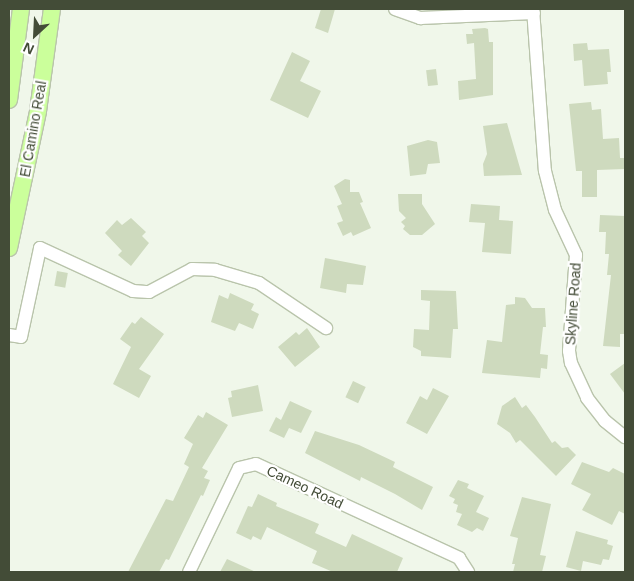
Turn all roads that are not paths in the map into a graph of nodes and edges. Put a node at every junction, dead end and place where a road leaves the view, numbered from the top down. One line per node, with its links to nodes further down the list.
1 (21, 9): 5 (main road, El Camino Real)
2 (52, 9): 6 (main road, El Camino Real)
3 (395, 9): 4 (street)
4 (534, 11): 9 (street, Skyline Road)
5 (9, 100)
6 (9, 248)
7 (326, 328): 8 (street)
8 (9, 335)
9 (625, 437)
10 (189, 572): 11 (street, Cameo Road)
11 (468, 572)

